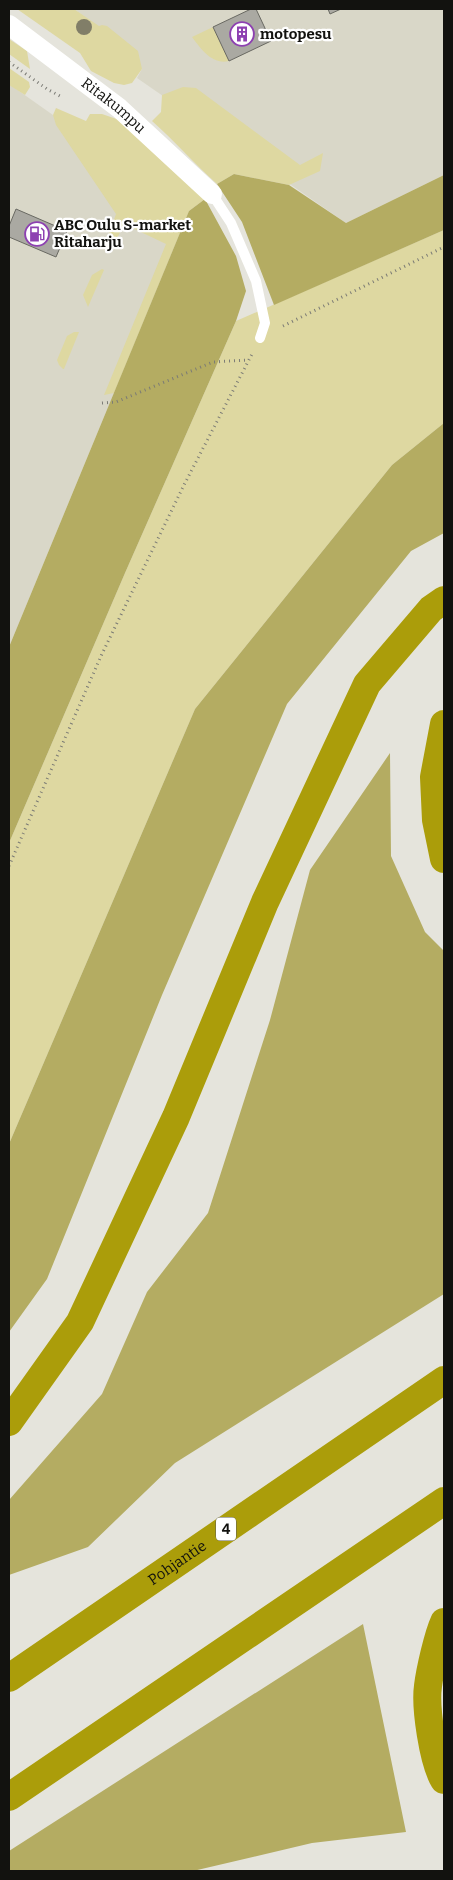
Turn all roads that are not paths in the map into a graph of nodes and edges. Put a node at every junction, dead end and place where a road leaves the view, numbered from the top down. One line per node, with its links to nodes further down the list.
1 (9, 25): 2 (street, Ritakumpu)
2 (212, 194): 3 (lane)
3 (260, 338)
4 (444, 600): 8 (highway)
5 (444, 724): 6 (highway)
6 (444, 859)
7 (444, 1380): 11 (highway, Pohjantie / 4)
8 (9, 1422)
9 (444, 1501): 13 (highway)
10 (444, 1622): 12 (highway)
11 (9, 1678)
12 (444, 1780)
13 (9, 1797)

